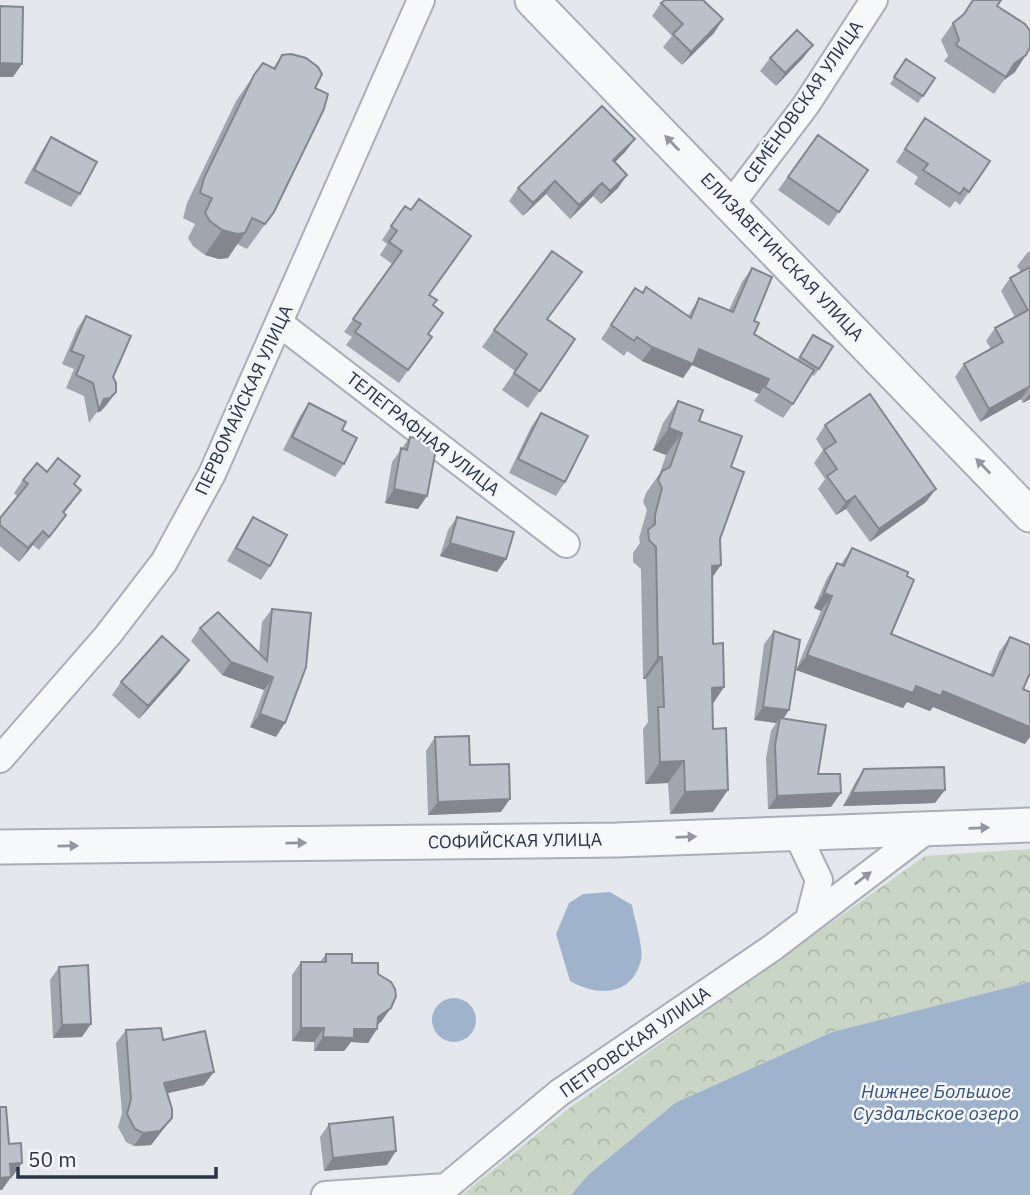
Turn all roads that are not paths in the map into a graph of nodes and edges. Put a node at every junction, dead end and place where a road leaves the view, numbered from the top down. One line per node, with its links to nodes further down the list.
1 (421, 0): 5 (street, ПЕРВОМАЙСКАЯ УЛИЦА)
2 (532, 0): 4 (street, ЕЛИЗАВЕТИНСКАЯ УЛИЦА, one-way to 2)
3 (874, 0): 4 (street, СЕМЁНОВСКАЯ УЛИЦА)
4 (732, 204): 6 (street, ЕЛИЗАВЕТИНСКАЯ УЛИЦА, one-way to 4)
5 (279, 323): 7 (street, ТЕЛЕГРАФНАЯ УЛИЦА); 8 (street, ПЕРВОМАЙСКАЯ УЛИЦА)
6 (1030, 515)
7 (566, 544)
8 (0, 759)
9 (1030, 825): 10 (street, СОФИЙСКАЯ УЛИЦА, one-way to 9)
10 (927, 830): 11 (street, СОФИЙСКАЯ УЛИЦА); 13 (street, ПЕТРОВСКАЯ УЛИЦА, one-way to 10)
11 (797, 834): 12 (street, СОФИЙСКАЯ УЛИЦА, one-way to 11); 13 (street)
12 (0, 847)
13 (809, 919): 14 (street, ПЕТРОВСКАЯ УЛИЦА)
14 (325, 1195)

